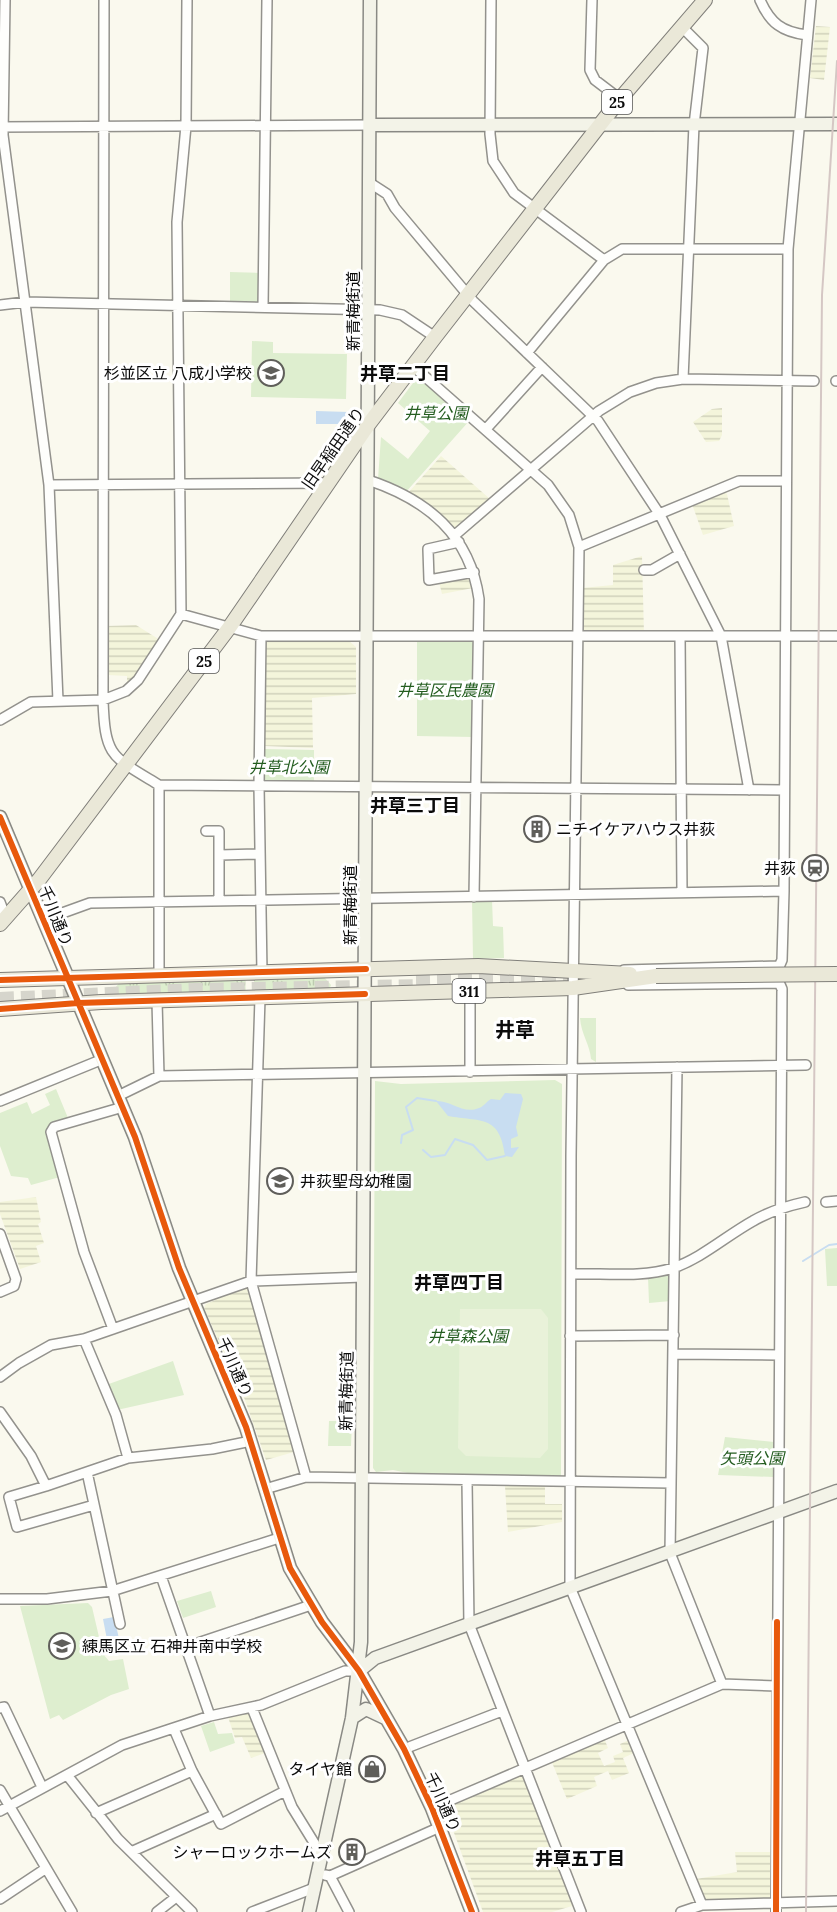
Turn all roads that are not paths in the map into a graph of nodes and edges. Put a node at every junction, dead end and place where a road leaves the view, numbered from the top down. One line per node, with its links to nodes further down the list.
1 (5, 0): 23 (street)
2 (104, 0): 20 (street)
3 (187, 0): 21 (street)
4 (267, 0): 22 (street)
5 (370, 0): 15 (main road, 新青梅街道)
6 (491, 0): 16 (street)
7 (592, 0): 13 (street)
8 (705, 0): 11 (main road, 旧早稲田通り / 25)
9 (760, 0): 12 (street)
10 (810, 0): 12 (street)
11 (682, 27): 13 (main road, 旧早稲田通り / 25); 18 (street)
12 (807, 35): 19 (street)
13 (620, 99): 17 (main road, 旧早稲田通り / 25)
14 (837, 124): 19 (main road)
15 (370, 125): 16 (main road); 22 (street); 24 (main road, 新青梅街道)
16 (490, 125): 17 (main road); 25 (street)
17 (600, 125): 18 (main road); 25 (main road, 旧早稲田通り / 25)
18 (694, 125): 19 (main road); 26 (street)
19 (799, 125): 27 (street)
20 (104, 126): 21 (street); 23 (street); 31 (street)
21 (186, 126): 22 (street); 33 (street)
22 (265, 126): 34 (street)
23 (1, 127): 30 (street)
24 (370, 183): 29 (street); 35 (main road, 新青梅街道)
25 (535, 210): 28 (street); 29 (main road, 旧早稲田通り / 25)
26 (688, 248): 27 (street); 28 (street); 40 (street)
27 (789, 249): 41 (street)
28 (604, 260): 37 (street)
29 (469, 296): 36 (main road, 旧早稲田通り / 25); 37 (street)
30 (25, 302): 31 (street); 32 (street); 51 (street)
31 (104, 304): 33 (street); 52 (street)
32 (0, 305)
33 (177, 305): 34 (street); 50 (street)
34 (262, 307): 35 (street)
35 (370, 309): 36 (street); 44 (main road, 新青梅街道)
36 (435, 337): 38 (main road, 旧早稲田通り / 25)
37 (527, 353): 39 (street)
38 (413, 366): 44 (main road, 旧早稲田通り / 25); 45 (street)
39 (542, 368): 43 (street); 45 (street)
40 (683, 379): 41 (street); 43 (street)
41 (788, 380): 42 (street); 48 (street)
42 (814, 381)
43 (594, 416): 46 (street); 53 (street)
44 (368, 425): 47 (main road, 新青梅街道); 49 (main road, 旧早稲田通り / 25)
45 (486, 429): 46 (street)
46 (531, 469): 54 (street); 55 (street)
47 (368, 480): 54 (street); 61 (main road, 新青梅街道)
48 (785, 481): 53 (street); 68 (street)
49 (330, 483): 50 (street); 60 (main road, 旧早稲田通り / 25)
50 (181, 484): 52 (street); 59 (street)
51 (49, 485): 52 (street); 70 (street)
52 (103, 485): 69 (street)
53 (660, 515): 55 (street); 56 (street)
54 (457, 538): 58 (street); 58 (street)
55 (579, 547): 64 (street)
56 (680, 554): 57 (street); 66 (street)
57 (644, 570)
58 (474, 572): 63 (street)
59 (181, 614): 60 (street); 69 (street)
60 (229, 628): 62 (street); 72 (main road, 旧早稲田通り / 25)
61 (368, 635): 62 (street); 63 (street); 75 (main road, 新青梅街道)
62 (261, 636): 74 (street)
63 (479, 636): 64 (street); 76 (street)
64 (580, 636): 65 (street); 77 (street)
65 (680, 636): 66 (street); 80 (street)
66 (721, 636): 68 (street); 78 (street)
67 (837, 636): 68 (street)
68 (786, 637): 79 (street)
69 (103, 699): 70 (street); 72 (street)
70 (58, 701): 71 (street)
71 (0, 720)
72 (126, 765): 73 (street); 85 (main road, 旧早稲田通り / 25)
73 (159, 785): 74 (street); 94 (street)
74 (259, 786): 75 (street); 83 (street)
75 (366, 788): 76 (street); 90 (main road, 新青梅街道)
76 (476, 789): 77 (street); 89 (street)
77 (577, 790): 80 (street); 88 (street)
78 (749, 790): 79 (street); 80 (street)
79 (783, 790): 86 (street)
80 (681, 791): 87 (street)
81 (0, 817): 85 (main road, 千川通り)
82 (206, 831): 84 (street)
83 (260, 854): 84 (street); 91 (street)
84 (220, 855): 92 (street)
85 (31, 889): 95 (main road, 千川通り); 96 (main road, 旧早稲田通り / 25)
86 (784, 891): 87 (street); 97 (street)
87 (681, 892): 88 (street)
88 (574, 894): 89 (street); 100 (street)
89 (474, 897): 90 (street)
90 (366, 899): 91 (street); 99 (main road, 新青梅街道)
91 (261, 900): 92 (street); 103 (street)
92 (219, 901): 94 (street)
93 (0, 902): 96 (street)
94 (158, 902): 95 (street); 105 (street)
95 (43, 920): 110 (main road, 千川通り)
96 (3, 921)
97 (778, 966): 102 (street); 111 (street)
98 (541, 967): 99 (main road, 311); 100 (main road, 311); 114 (main road)
99 (366, 969): 101 (main road, 311); 116 (main road, 新青梅街道)
100 (573, 969): 102 (main road, 311); 113 (street)
101 (325, 970): 103 (main road, 311); 117 (main road)
102 (589, 970): 106 (main road, 311)
103 (262, 973): 105 (main road, 311)
104 (837, 974): 106 (main road, 311, bridge)
105 (159, 975): 107 (main road, 311)
106 (656, 976): 112 (main road, 311)
107 (118, 977): 110 (main road, 311); 119 (main road)
108 (0, 980): 109 (main road, 311)
109 (27, 980): 110 (main road, 311); 122 (main road)
110 (67, 980): 121 (main road, 千川通り)
111 (779, 983): 112 (street); 125 (street)
112 (589, 985): 113 (main road, 311)
113 (573, 988): 114 (main road, 311); 128 (street)
114 (542, 989): 115 (main road, 311)
115 (470, 992): 116 (main road, 311); 129 (street)
116 (365, 994): 117 (main road, 311); 130 (main road, 新青梅街道)
117 (329, 995): 118 (main road, 311)
118 (260, 998): 120 (main road, 311); 131 (street)
119 (122, 1001): 120 (main road, 311); 121 (main road, 311)
120 (157, 1001): 132 (street)
121 (78, 1002): 122 (main road, 311); 124 (main road, 千川通り)
122 (30, 1006): 123 (main road, 311)
123 (0, 1009)
124 (103, 1059): 133 (street); 134 (main road, 千川通り)
125 (782, 1065): 126 (street); 127 (street); 138 (street)
126 (806, 1065)
127 (677, 1067): 128 (street); 140 (street)
128 (572, 1070): 129 (street); 141 (street)
129 (470, 1072): 130 (street)
130 (364, 1073): 131 (street); 142 (main road, 新青梅街道)
131 (259, 1075): 132 (street); 143 (street)
132 (159, 1076): 134 (street)
133 (0, 1101)
134 (121, 1101): 145 (main road, 千川通り); 146 (street)
135 (805, 1202): 138 (street)
136 (837, 1202): 137 (street)
137 (826, 1203)
138 (779, 1208): 140 (street); 151 (street)
139 (0, 1234): 144 (street)
140 (674, 1267): 141 (street); 147 (street)
141 (571, 1274): 148 (street)
142 (363, 1278): 143 (street); 158 (main road, 新青梅街道)
143 (251, 1281): 145 (street); 157 (street)
144 (0, 1292)
145 (193, 1303): 146 (street); 154 (main road, 千川通り)
146 (113, 1329): 149 (street)
147 (674, 1335): 148 (street); 150 (street)
148 (570, 1336): 160 (street)
149 (84, 1339): 152 (street); 155 (street)
150 (673, 1354): 151 (street); 161 (street)
151 (778, 1355): 166 (street)
152 (0, 1377)
153 (0, 1412): 162 (street)
154 (250, 1441): 155 (street); 163 (main road, 千川通り)
155 (129, 1458): 156 (street)
156 (87, 1472): 162 (street); 165 (street)
157 (306, 1477): 158 (street); 163 (street)
158 (362, 1478): 159 (street); 177 (main road, 新青梅街道)
159 (467, 1481): 160 (street); 175 (street)
160 (569, 1481): 161 (street); 170 (street)
161 (671, 1483): 168 (street)
162 (46, 1486): 165 (street)
163 (265, 1489): 167 (main road, 千川通り)
164 (837, 1491): 166 (main road)
165 (94, 1505): 171 (street)
166 (779, 1513): 168 (main road); 179 (street)
167 (279, 1538): 169 (street); 173 (main road, 千川通り)
168 (670, 1553): 170 (main road); 178 (street)
169 (161, 1576): 171 (street); 176 (street)
170 (570, 1587): 175 (main road); 186 (street)
171 (112, 1591): 172 (street); 174 (street)
172 (0, 1599)
173 (310, 1605): 176 (street); 177 (main road, 千川通り)
174 (120, 1624)
175 (469, 1624): 177 (main road); 182 (street)
176 (186, 1647): 183 (street)
177 (359, 1671): 180 (street); 184 (main road, 新青梅街道); 185 (main road, 千川通り)
178 (722, 1684): 179 (street); 186 (street)
179 (776, 1686): 210 (street)
180 (257, 1707): 183 (street); 194 (street)
181 (0, 1708): 192 (street)
182 (502, 1711): 188 (street); 189 (street)
183 (210, 1716): 187 (street)
184 (352, 1718): 185 (main road); 201 (main road, 新青梅街道)
185 (388, 1720): 188 (main road, 千川通り)
186 (627, 1725): 189 (street); 209 (street)
187 (174, 1729): 190 (street); 191 (street)
188 (404, 1749): 196 (main road, 千川通り)
189 (523, 1768): 196 (street); 218 (street)
190 (192, 1771): 197 (street); 198 (street)
191 (67, 1775): 192 (street); 197 (street)
192 (42, 1787): 195 (street)
193 (0, 1790): 195 (street)
194 (285, 1791): 198 (street); 201 (street)
195 (4, 1808): 202 (street)
196 (432, 1808): 199 (main road, 千川通り)
197 (96, 1813): 200 (street)
198 (216, 1814): 200 (street)
199 (440, 1827): 204 (street); 217 (main road, 千川通り)
200 (133, 1851): 206 (street)
201 (321, 1854): 203 (main road, 新青梅街道)
202 (45, 1869): 207 (street); 211 (street)
203 (317, 1874): 204 (street); 205 (main road, 新青梅街道)
204 (330, 1876): 216 (street)
205 (314, 1888): 214 (street); 215 (main road, 新青梅街道)
206 (176, 1898): 212 (street); 213 (street)
207 (0, 1899)
208 (837, 1901): 210 (street)
209 (702, 1905): 210 (street); 219 (street)
210 (776, 1907)
211 (72, 1912)
212 (157, 1912)
213 (192, 1912)
214 (252, 1912)
215 (309, 1912)
216 (349, 1912)
217 (472, 1912)
218 (581, 1912)
219 (681, 1912)

